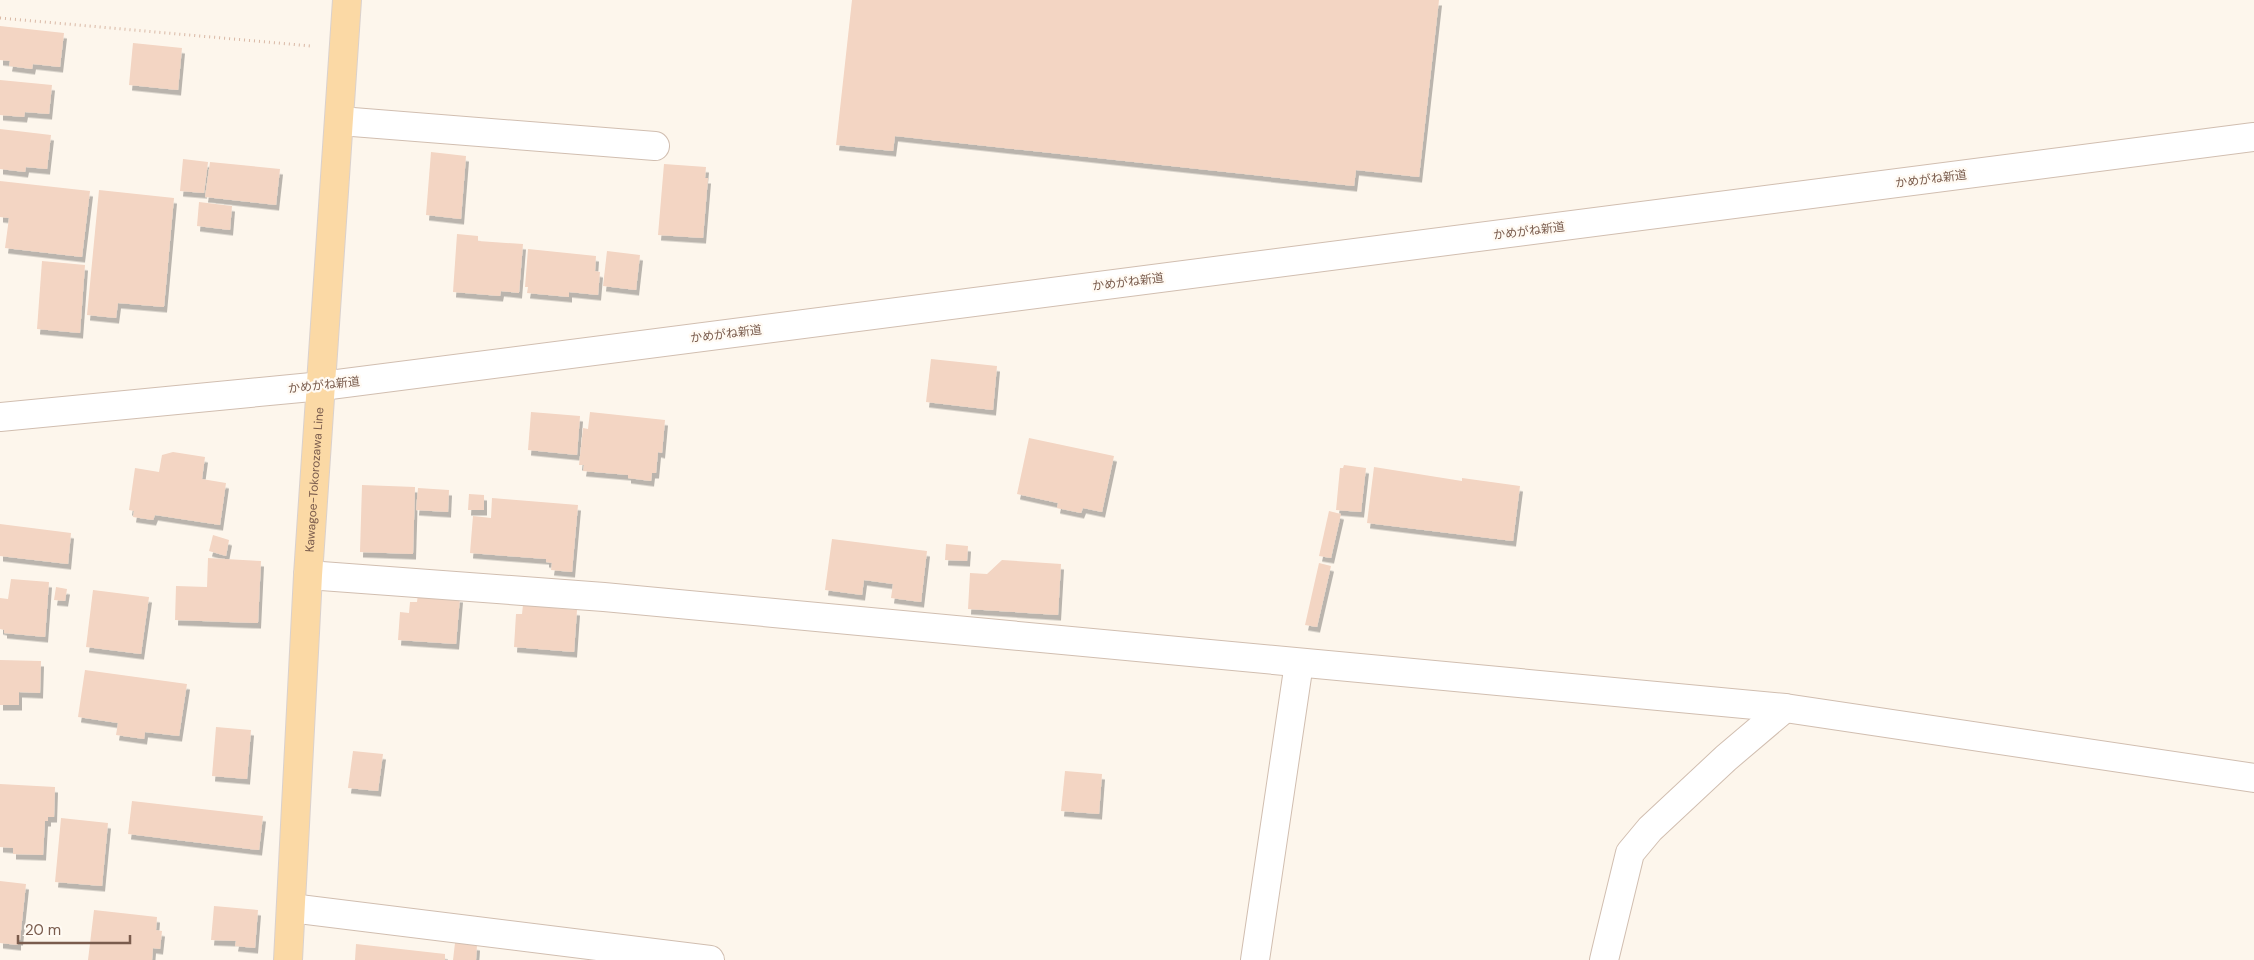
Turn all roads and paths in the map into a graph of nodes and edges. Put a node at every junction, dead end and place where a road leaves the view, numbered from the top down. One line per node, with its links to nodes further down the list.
1 (347, 0): 3 (main road, Kawagoe-Tokorozawa Line)
2 (0, 18): 3 (path)
3 (344, 49): 4 (main road, Kawagoe-Tokorozawa Line)
4 (340, 121): 6 (street); 7 (main road, Kawagoe-Tokorozawa Line)
5 (2254, 137): 7 (street, かめがね新道)
6 (655, 146)
7 (322, 386): 8 (street, かめがね新道); 9 (main road, Kawagoe-Tokorozawa Line)
8 (0, 417)
9 (308, 576): 10 (street); 13 (main road, Kawagoe-Tokorozawa Line)
10 (1299, 663): 11 (street); 16 (street)
11 (1785, 708): 12 (street); 17 (street)
12 (2254, 778)
13 (291, 908): 14 (main road, Kawagoe-Tokorozawa Line); 15 (street)
14 (288, 960)
15 (710, 960)
16 (1255, 960)
17 (1604, 960)

